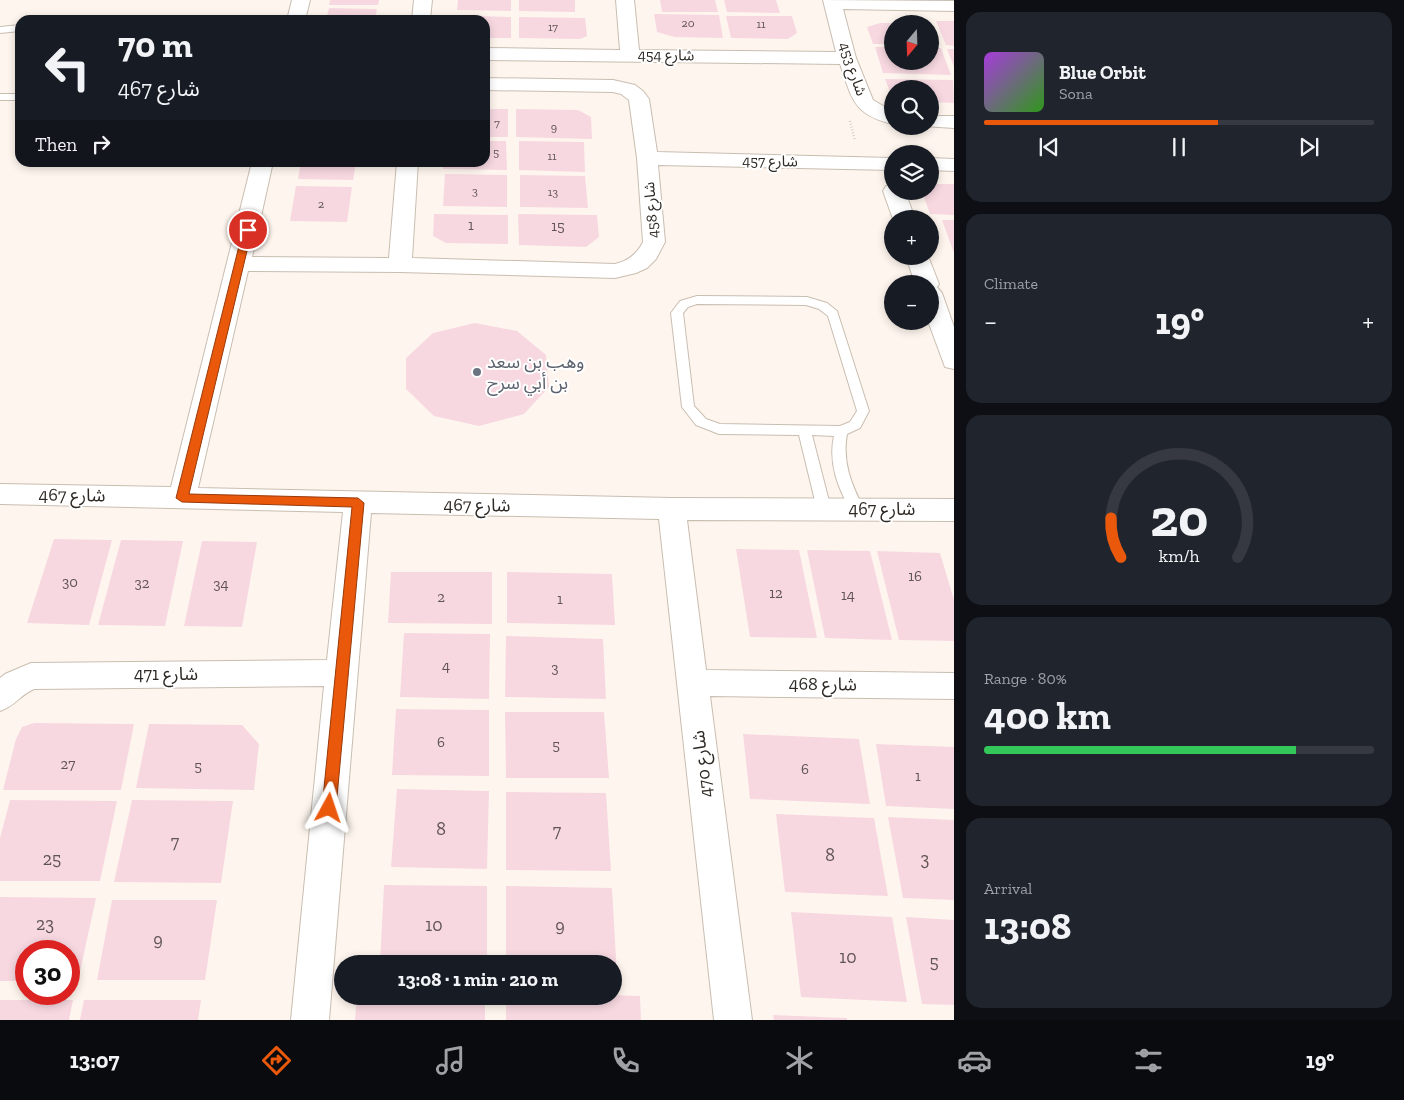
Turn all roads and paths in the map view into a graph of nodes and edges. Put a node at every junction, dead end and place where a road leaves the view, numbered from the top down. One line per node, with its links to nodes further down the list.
1 (301, 0): 6 (street)
2 (423, 0): 7 (street)
3 (625, 0): 11 (street)
4 (833, 2): 5 (street, شارع 453); 12 (street, شارع 453)
5 (954, 6)
6 (297, 15)
7 (422, 15)
8 (15, 28): 9 (lane)
9 (0, 30)
10 (490, 54): 11 (street, شارع 454)
11 (630, 55): 12 (street, شارع 454)
12 (847, 58): 14 (street, شارع 453)
13 (490, 84): 20 (street, شارع 458)
14 (860, 94): 17 (street, شارع 453); 21 (path)
15 (0, 97): 16 (lane)
16 (15, 97)
17 (884, 115)
18 (939, 122): 19 (street)
19 (954, 122)
20 (647, 158): 21 (street, شارع 457); 27 (street, شارع 458)
21 (882, 164)
22 (939, 164): 23 (street)
23 (954, 165)
24 (262, 167): 26 (street)
25 (408, 167): 27 (street)
26 (240, 264): 27 (street, شارع 458); 33 (street)
27 (400, 265)
28 (939, 318): 29 (street)
29 (954, 361)
30 (804, 431): 31 (lane); 31 (lane); 36 (lane)
31 (841, 431): 37 (lane)
32 (0, 494): 33 (street, شارع 467)
33 (182, 498): 34 (street, شارع 467)
34 (358, 503): 35 (street, شارع 467); 39 (street)
35 (672, 509): 36 (street, شارع 467); 40 (street, شارع 470)
36 (824, 509): 37 (street, شارع 467)
37 (857, 509): 38 (street, شارع 467)
38 (954, 510)
39 (341, 673): 42 (street, شارع 471); 43 (street)
40 (692, 683): 41 (street, شارع 468); 44 (street, شارع 470)
41 (954, 686)
42 (0, 698)
43 (310, 1020)
44 (733, 1020)

